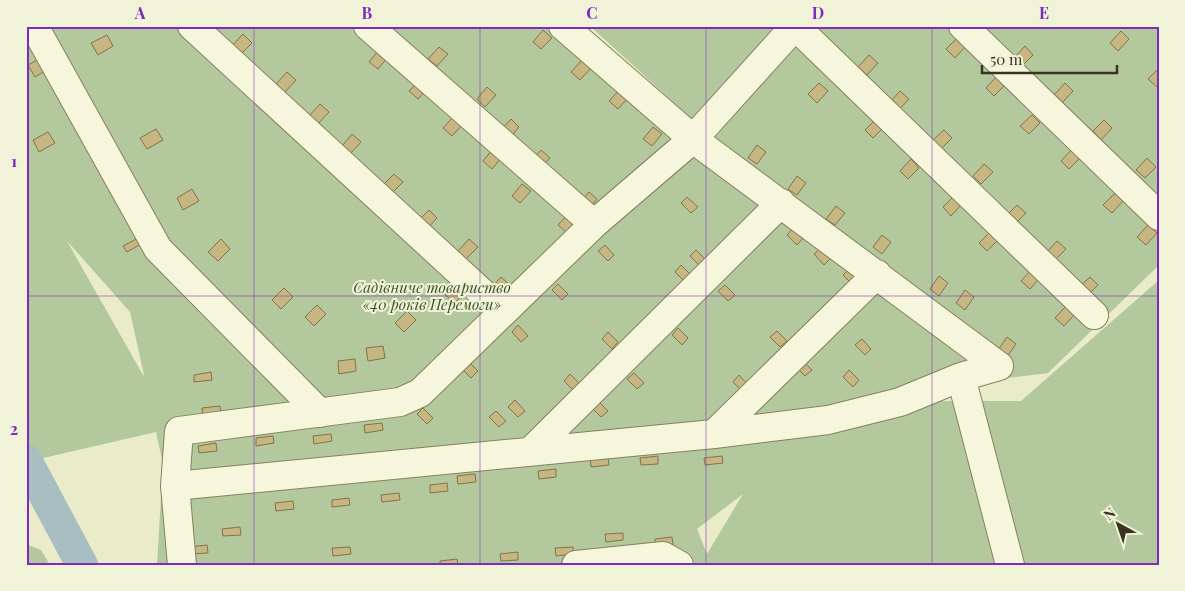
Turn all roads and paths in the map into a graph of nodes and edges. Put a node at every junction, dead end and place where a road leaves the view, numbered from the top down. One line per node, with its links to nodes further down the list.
1 (34, 26): 15 (lane)
2 (192, 26): 12 (lane)
3 (368, 26): 10 (lane)
4 (563, 26): 7 (lane)
5 (795, 26): 7 (lane); 13 (lane)
6 (963, 26): 9 (lane)
7 (693, 139): 8 (lane); 10 (lane)
8 (781, 203): 11 (lane); 17 (lane)
9 (1159, 216)
10 (594, 224): 12 (lane)
11 (877, 274): 14 (lane); 16 (lane)
12 (503, 312): 15 (lane)
13 (1094, 315)
14 (961, 377): 16 (lane); 22 (lane)
15 (320, 413): 18 (lane)
16 (714, 434): 17 (lane)
17 (532, 451): 18 (lane)
18 (175, 486): 19 (lane)
19 (182, 565)
20 (576, 565): 21 (lane)
21 (679, 565)
22 (1010, 565)

